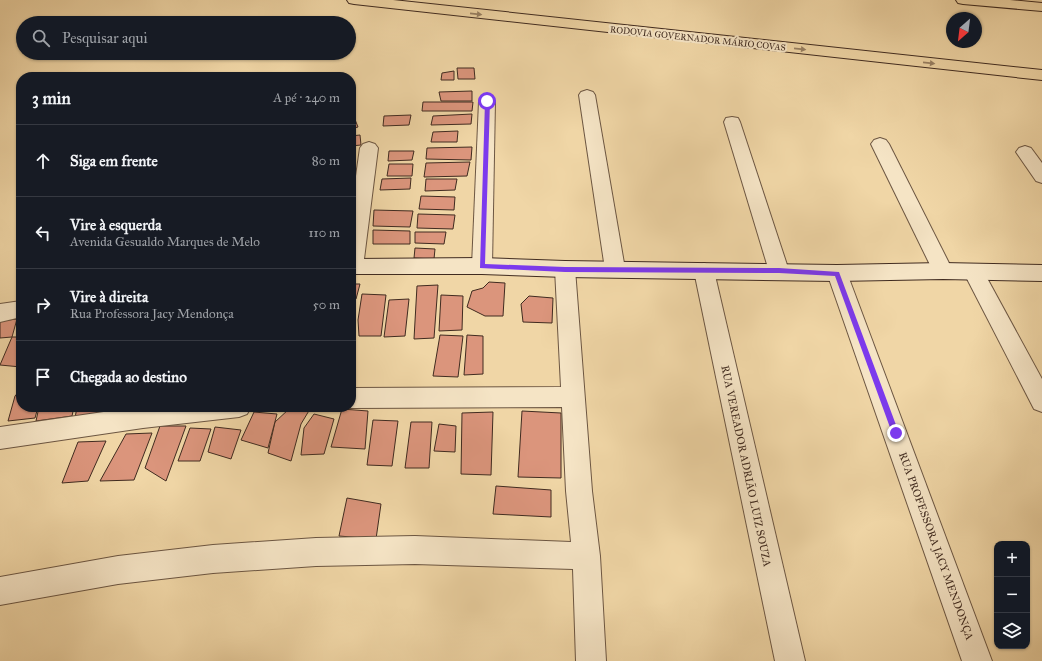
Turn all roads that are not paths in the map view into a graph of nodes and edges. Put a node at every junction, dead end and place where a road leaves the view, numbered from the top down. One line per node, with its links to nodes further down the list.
1 (354, 0): 5 (highway, RODOVIA GOVERNADOR MÁRIO COVAS, one-way to 5)
2 (963, 0): 4 (highway)
3 (1007, 0): 4 (street)
4 (1036, 6)
5 (1042, 75)
6 (587, 95): 16 (street)
7 (487, 101): 14 (street)
8 (732, 122): 18 (street)
9 (880, 144): 20 (street)
10 (368, 148): 13 (street)
11 (1025, 152): 12 (street)
12 (1042, 176)
13 (356, 237)
14 (482, 266): 15 (street); 17 (street)
15 (356, 267)
16 (615, 268): 17 (street); 19 (street)
17 (565, 269): 26 (street)
18 (779, 270): 19 (street); 22 (street)
19 (704, 271): 34 (street, RUA VEREADOR ADRIÃO LUIZ SOUZA)
20 (944, 271): 21 (street); 22 (street)
21 (974, 272): 23 (street); 28 (street)
22 (837, 273): 35 (street, RUA PROFESSORA JACY MENDONÇA)
23 (1042, 273)
24 (16, 310): 25 (street)
25 (0, 313)
26 (573, 397): 27 (street); 31 (street)
27 (356, 398)
28 (1042, 402)
29 (191, 412): 30 (street)
30 (0, 438)
31 (586, 556): 32 (street); 33 (street)
32 (0, 591)
33 (591, 661)
34 (790, 661)
35 (977, 661)

